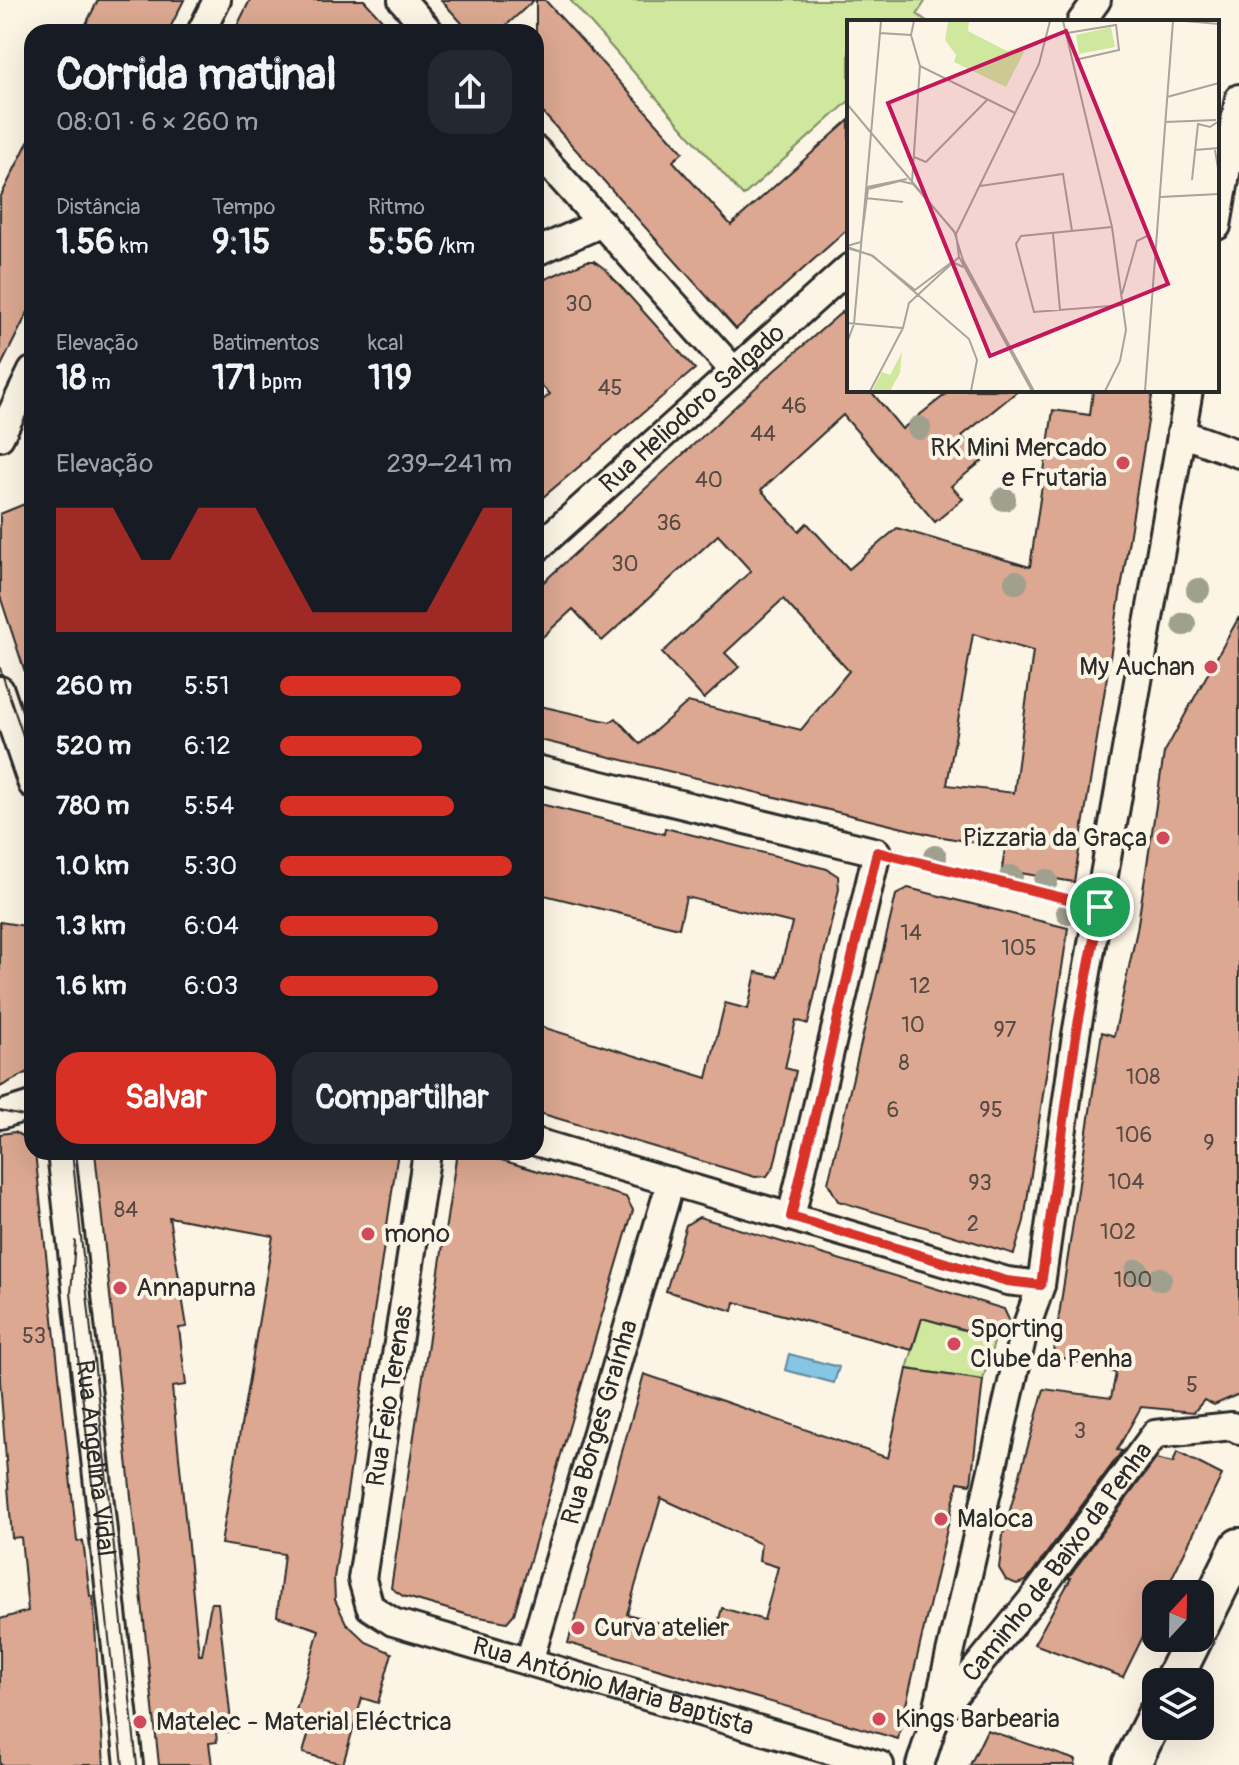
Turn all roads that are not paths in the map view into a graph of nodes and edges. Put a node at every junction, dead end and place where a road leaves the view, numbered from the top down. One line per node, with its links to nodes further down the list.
1 (217, 0): 5 (street)
2 (402, 0): 6 (street)
3 (1097, 0): 4 (street)
4 (1082, 20)
5 (205, 24)
6 (423, 24)
7 (1239, 98): 9 (street)
8 (544, 159): 11 (street)
9 (1230, 202): 10 (street)
10 (1219, 222)
11 (602, 223): 12 (street); 14 (street)
12 (544, 248)
13 (847, 270): 14 (street, Rua Heliodoro Salgado)
14 (734, 371): 20 (street, Rua Heliodoro Salgado)
15 (1189, 392): 17 (street)
16 (24, 399): 18 (street)
17 (1181, 433): 19 (street); 31 (street)
18 (0, 437)
19 (1239, 454)
20 (544, 542)
21 (0, 690): 22 (street)
22 (24, 760)
23 (544, 771): 30 (street)
24 (24, 1108): 25 (street)
25 (0, 1115)
26 (544, 1144): 29 (street)
27 (62, 1160): 39 (street, Rua Angelina Vidal)
28 (426, 1160): 35 (street, Rua Feio Terenas)
29 (671, 1181): 30 (street); 36 (street, Rua Borges Graínha)
30 (791, 1217): 31 (street)
31 (1041, 1285): 37 (street)
32 (1235, 1428): 37 (street, Caminho de Baixo da Penha)
33 (1239, 1547): 34 (street)
34 (1214, 1598)
35 (393, 1622): 36 (street, Rua António Maria Baptista)
36 (529, 1662): 40 (street, Rua António Maria Baptista)
37 (935, 1719): 41 (street)
38 (1144, 1740): 42 (street)
39 (129, 1765)
40 (880, 1765)
41 (920, 1765)
42 (1131, 1765)

